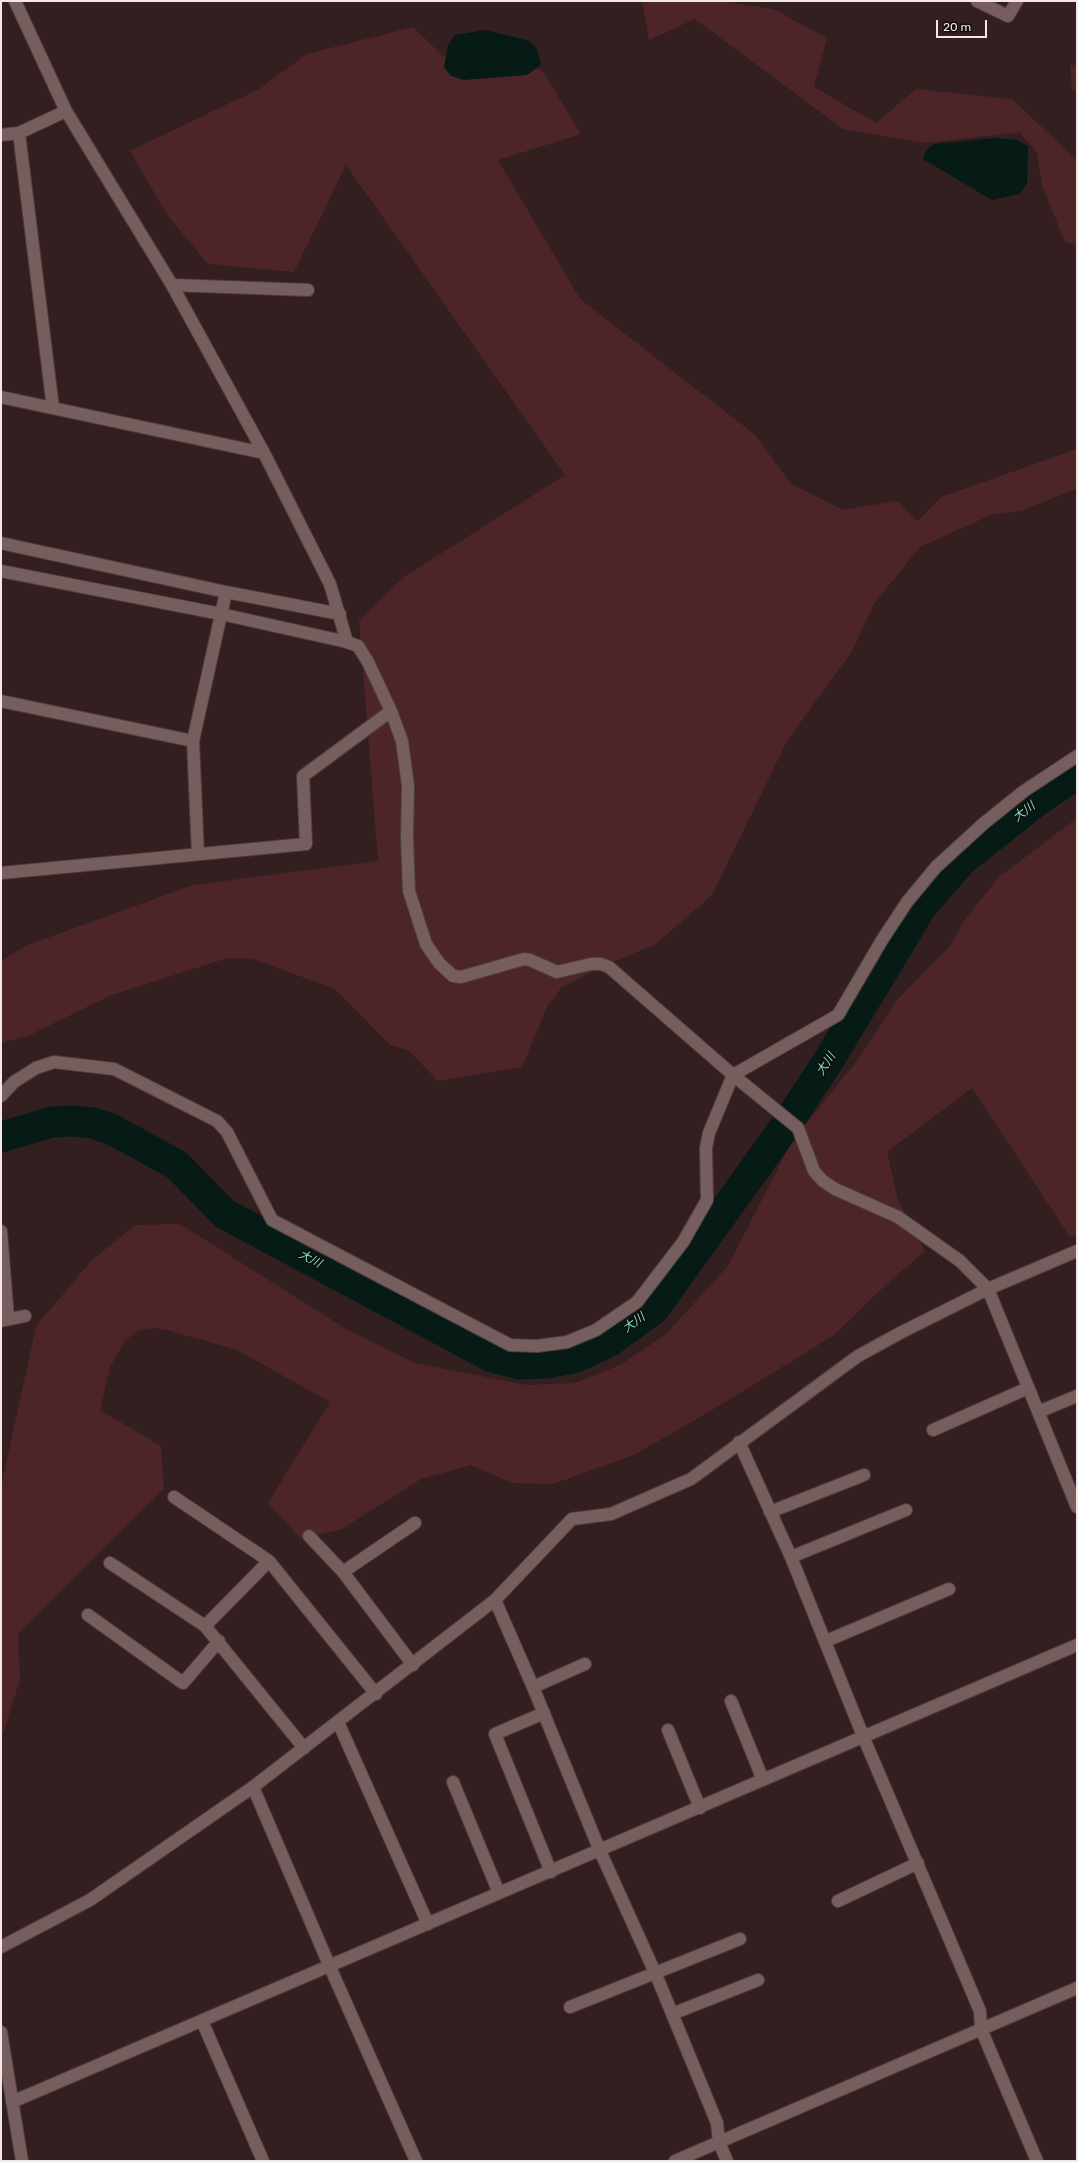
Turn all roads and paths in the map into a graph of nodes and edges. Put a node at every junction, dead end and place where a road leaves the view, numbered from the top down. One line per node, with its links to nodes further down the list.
1 (15, 1): 4 (street)
2 (977, 1): 3 (street)
3 (1017, 1)
4 (66, 111): 5 (street); 7 (street)
5 (19, 132): 6 (street); 10 (street)
6 (1, 135)
7 (172, 285): 8 (street); 11 (street)
8 (308, 290)
9 (1, 397): 10 (street)
10 (53, 408): 11 (street)
11 (264, 454): 16 (street)
12 (1, 543): 14 (street)
13 (1, 571): 15 (street)
14 (226, 592): 15 (street); 16 (street)
15 (221, 614): 17 (street); 20 (street)
16 (340, 614): 17 (street)
17 (347, 642): 19 (street)
18 (1, 701): 20 (street)
19 (391, 711): 22 (street); 24 (street)
20 (193, 741): 22 (street)
21 (1077, 756): 24 (street)
22 (198, 854): 23 (street)
23 (1, 873)
24 (733, 1075): 25 (street); 28 (street)
25 (1, 1096)
26 (1, 1231): 30 (street)
27 (1077, 1251): 28 (street)
28 (988, 1289): 31 (street); 35 (street)
29 (25, 1316): 30 (street)
30 (4, 1320)
31 (1028, 1388): 33 (street); 34 (street)
32 (1077, 1396): 33 (street)
33 (1038, 1412): 38 (street)
34 (933, 1430)
35 (739, 1442): 40 (street); 48 (street)
36 (864, 1475): 40 (street)
37 (174, 1497): 44 (street)
38 (1077, 1507)
39 (906, 1510): 43 (street)
40 (770, 1512): 43 (street)
41 (415, 1523): 46 (street)
42 (309, 1536): 46 (street)
43 (790, 1557): 52 (street)
44 (269, 1561): 50 (street); 57 (street)
45 (110, 1563): 50 (street)
46 (343, 1572): 55 (street)
47 (948, 1589): 52 (street)
48 (495, 1600): 55 (street); 56 (street)
49 (88, 1615): 51 (street)
50 (205, 1626): 51 (street)
51 (219, 1641): 63 (street)
52 (826, 1641): 62 (street)
53 (1077, 1645): 62 (street)
54 (585, 1664): 56 (street)
55 (413, 1665): 57 (street)
56 (534, 1687): 59 (street)
57 (376, 1694): 60 (street)
58 (731, 1701): 64 (street)
59 (544, 1713): 68 (street); 70 (street)
60 (338, 1722): 63 (street); 73 (street)
61 (668, 1730): 67 (street)
62 (863, 1736): 64 (street); 69 (street)
63 (304, 1748): 66 (street)
64 (763, 1780): 67 (street)
65 (453, 1782): 71 (street)
66 (254, 1787): 75 (street); 76 (street)
67 (700, 1808): 68 (street)
68 (600, 1851): 70 (street); 77 (street)
69 (918, 1863): 72 (street); 83 (street)
70 (551, 1872): 71 (street)
71 (499, 1894): 73 (street)
72 (838, 1901)
73 (428, 1924): 76 (street)
74 (740, 1939): 77 (street)
75 (1, 1947)
76 (330, 1967): 82 (street); 89 (street)
77 (654, 1972): 80 (street); 81 (street)
78 (758, 1980): 81 (street)
79 (1077, 1988): 83 (street)
80 (570, 2007)
81 (672, 2014): 86 (street)
82 (202, 2021): 85 (street); 88 (street)
83 (981, 2029): 86 (street); 92 (street)
84 (1, 2032): 85 (street)
85 (12, 2102): 87 (street)
86 (719, 2142): 90 (street); 91 (street)
87 (22, 2161)
88 (263, 2161)
89 (416, 2161)
90 (675, 2161)
91 (727, 2161)
92 (1037, 2161)

